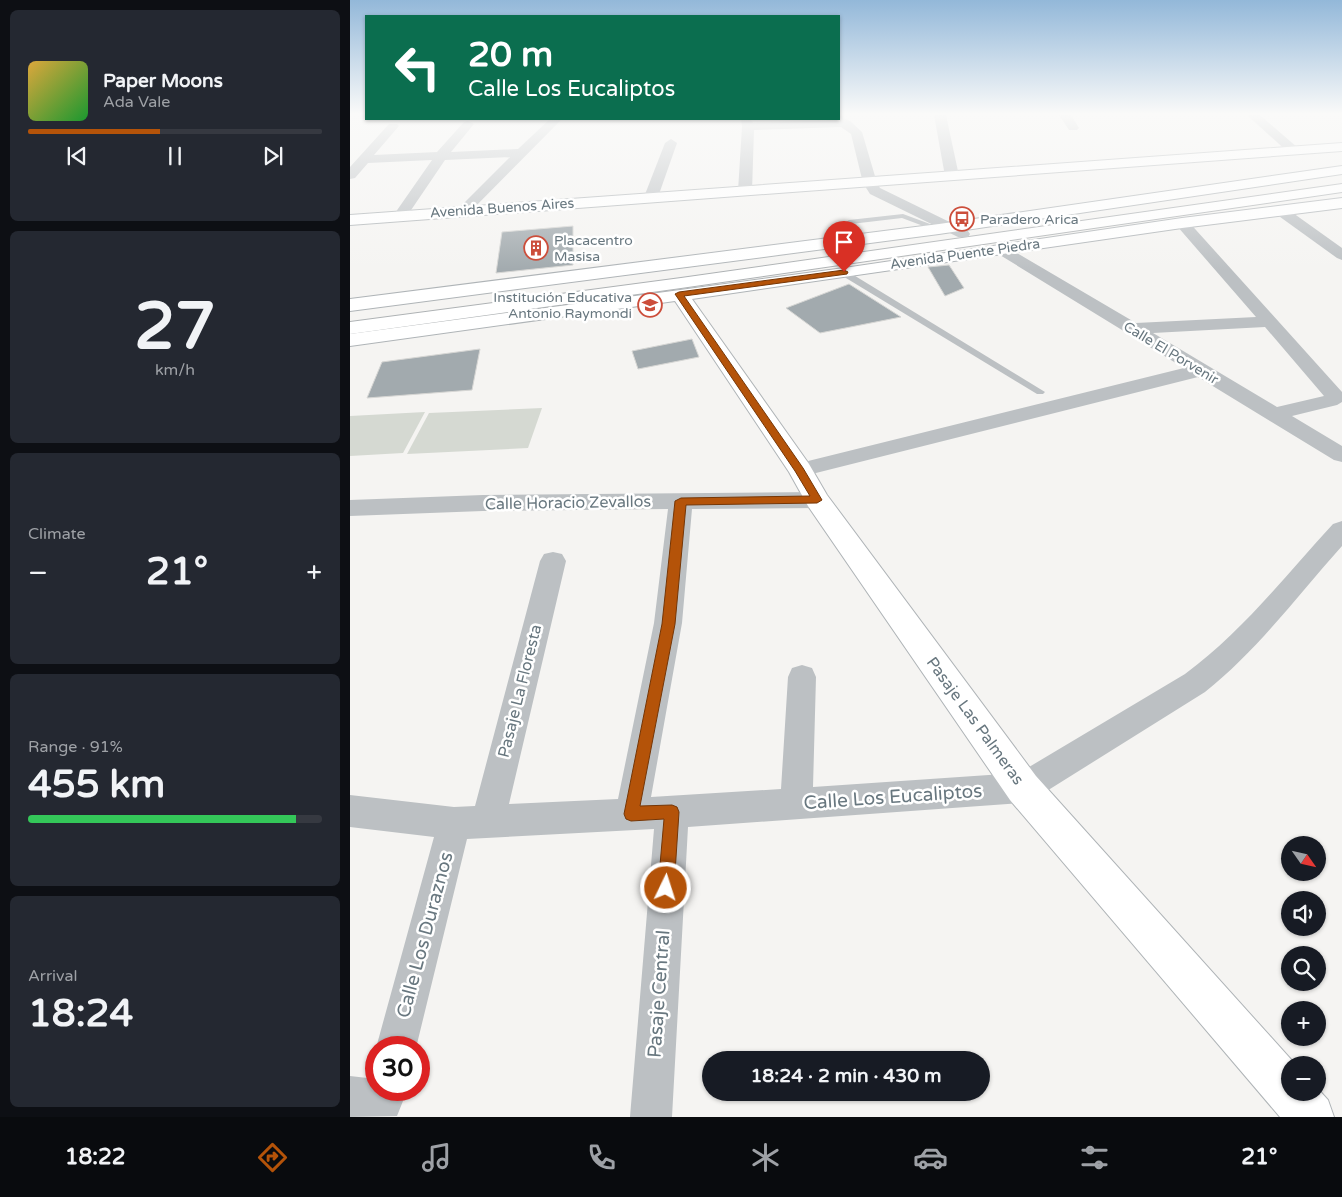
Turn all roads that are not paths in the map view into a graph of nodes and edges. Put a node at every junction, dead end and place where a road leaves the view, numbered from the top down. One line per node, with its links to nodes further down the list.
1 (433, 167): 18 (street)
2 (506, 167): 16 (street)
3 (662, 167): 14 (street)
4 (746, 167): 13 (street)
5 (866, 167): 10 (street)
6 (950, 167): 9 (street)
7 (1073, 167): 9 (main road, Avenida Buenos Aires)
8 (1342, 170): 21 (main road, Avenida Puente Piedra)
9 (952, 176): 10 (main road, Avenida Buenos Aires)
10 (870, 182): 13 (main road, Avenida Buenos Aires); 21 (street)
11 (1342, 182): 21 (main road)
12 (1342, 188): 31 (main road)
13 (745, 192): 14 (main road, Avenida Buenos Aires)
14 (651, 197): 16 (main road, Avenida Buenos Aires)
15 (1342, 203): 17 (main road, Avenida Puente Piedra)
16 (463, 211): 18 (main road, Avenida Buenos Aires)
17 (1281, 211): 20 (main road, Avenida Puente Piedra); 23 (street)
18 (400, 216): 19 (main road, Avenida Buenos Aires)
19 (350, 220)
20 (1182, 223): 24 (main road, Avenida Puente Piedra); 30 (street)
21 (952, 231): 22 (main road); 22 (lane)
22 (847, 245): 28 (main road); 29 (main road)
23 (1335, 245): 25 (street)
24 (1000, 249): 26 (main road, Avenida Puente Piedra); 32 (street, Calle El Porvenir)
25 (1342, 255)
26 (844, 272): 27 (main road, Avenida Puente Piedra); 35 (lane)
27 (679, 294): 33 (main road, Avenida Puente Piedra); 38 (main road, Pasaje Las Palmeras)
28 (350, 304)
29 (350, 316)
30 (1269, 322): 32 (street); 36 (street)
31 (350, 328)
32 (1131, 329): 34 (street, Calle El Porvenir)
33 (350, 340)
34 (1200, 370): 36 (street, Calle El Porvenir); 38 (street)
35 (1040, 392)
36 (1274, 414): 37 (street, Calle El Porvenir)
37 (1342, 455)
38 (800, 470): 39 (main road, Pasaje Las Palmeras)
39 (817, 500): 40 (street, Calle Horacio Zevallos); 45 (main road, Pasaje Las Palmeras)
40 (681, 501): 41 (street, Calle Horacio Zevallos); 49 (street)
41 (350, 508)
42 (1342, 530): 45 (street, Calle Los Eucaliptos)
43 (553, 561): 50 (street, Pasaje La Floresta)
44 (802, 677): 46 (street)
45 (1023, 788): 46 (street, Calle Los Eucaliptos); 53 (main road, Pasaje Las Palmeras)
46 (796, 803): 48 (street, Calle Los Eucaliptos)
47 (350, 811): 50 (street, Calle Los Eucaliptos)
48 (672, 812): 49 (street, Calle Los Eucaliptos); 52 (street, Pasaje Central)
49 (631, 814): 50 (street, Calle Los Eucaliptos)
50 (471, 822): 51 (street, Calle Los Duraznos)
51 (400, 1036)
52 (651, 1117)
53 (1311, 1117)

